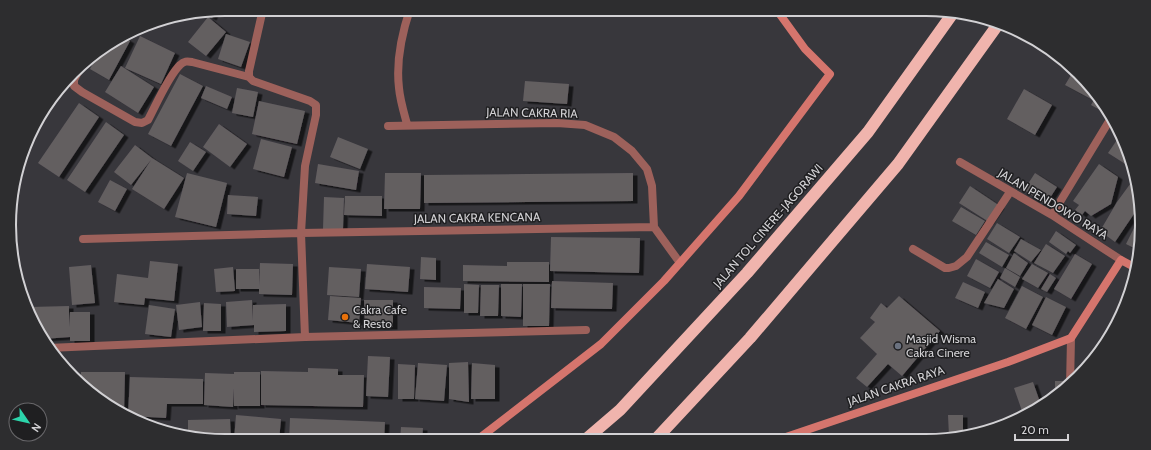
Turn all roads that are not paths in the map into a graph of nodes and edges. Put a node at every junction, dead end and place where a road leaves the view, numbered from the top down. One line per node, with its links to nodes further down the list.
1 (261, 16): 6 (street)
2 (407, 16): 9 (street)
3 (781, 16): 19 (street)
4 (950, 18): 28 (highway, JALAN TOL CINERE-JAGORAWI)
5 (995, 28): 26 (highway)
6 (249, 77): 7 (street); 15 (street)
7 (74, 80)
8 (1108, 123): 13 (street)
9 (407, 124): 10 (street, JALAN CAKRA RIA); 14 (street, JALAN CAKRA RIA)
10 (388, 126)
11 (960, 162): 12 (street, JALAN PENDOWO RAYA)
12 (1010, 192): 13 (street, JALAN PENDOWO RAYA); 17 (street)
13 (1052, 216): 18 (street, JALAN PENDOWO RAYA)
14 (654, 227): 15 (street, JALAN CAKRA KENCANA); 19 (street)
15 (301, 233): 16 (street, JALAN CAKRA KENCANA); 22 (street)
16 (83, 239)
17 (913, 249)
18 (1121, 260): 20 (street, JALAN PENDOWO RAYA); 23 (street)
19 (680, 263): 27 (street)
20 (1131, 265)
21 (586, 330): 22 (street)
22 (305, 337): 24 (street)
23 (1071, 338): 25 (street); 31 (street, JALAN CAKRA RAYA)
24 (57, 349)
25 (1070, 376)
26 (678, 415): 29 (highway); 30 (highway)
27 (485, 434)
28 (592, 434)
29 (657, 434)
30 (661, 434)
31 (795, 434)

